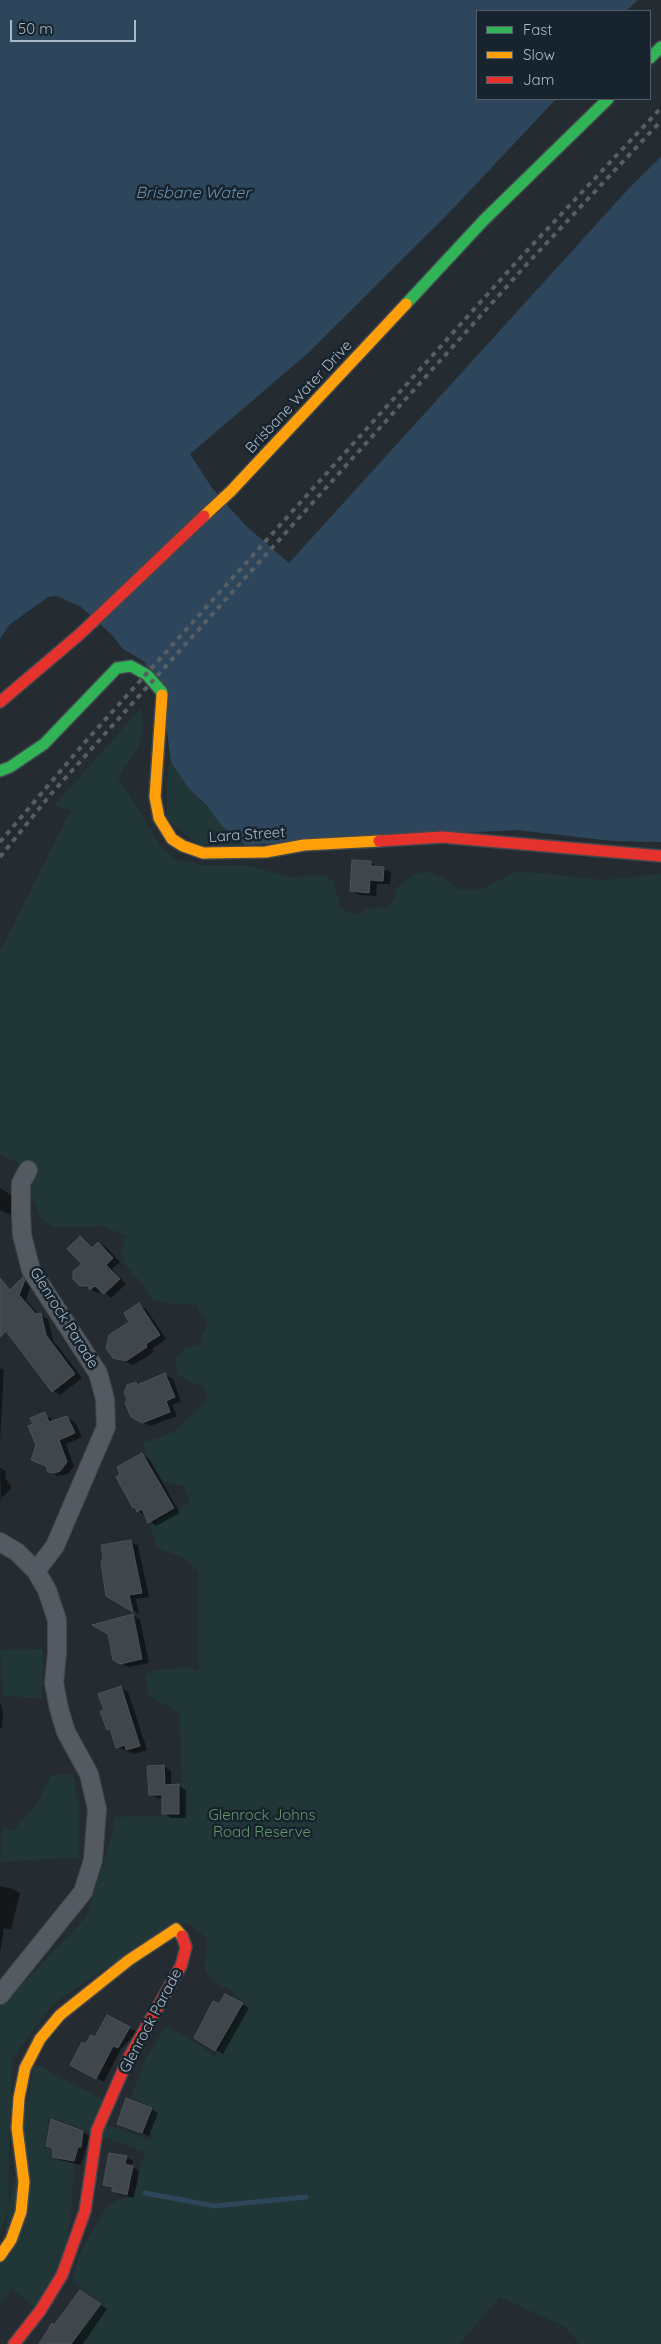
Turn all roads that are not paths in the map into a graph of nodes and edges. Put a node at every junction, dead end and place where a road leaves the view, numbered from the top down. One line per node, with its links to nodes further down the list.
1 (661, 47): 2 (street)
2 (651, 57)
3 (607, 100): 4 (street, Brisbane Water Drive)
4 (0, 702)
5 (0, 771): 6 (street, Lara Street)
6 (661, 856)
7 (28, 1170): 9 (street, Glenrock Parade)
8 (0, 1542): 9 (street)
9 (36, 1571): 10 (street)
10 (0, 1995)
11 (0, 2256): 12 (street, Glenrock Parade)
12 (14, 2344)

